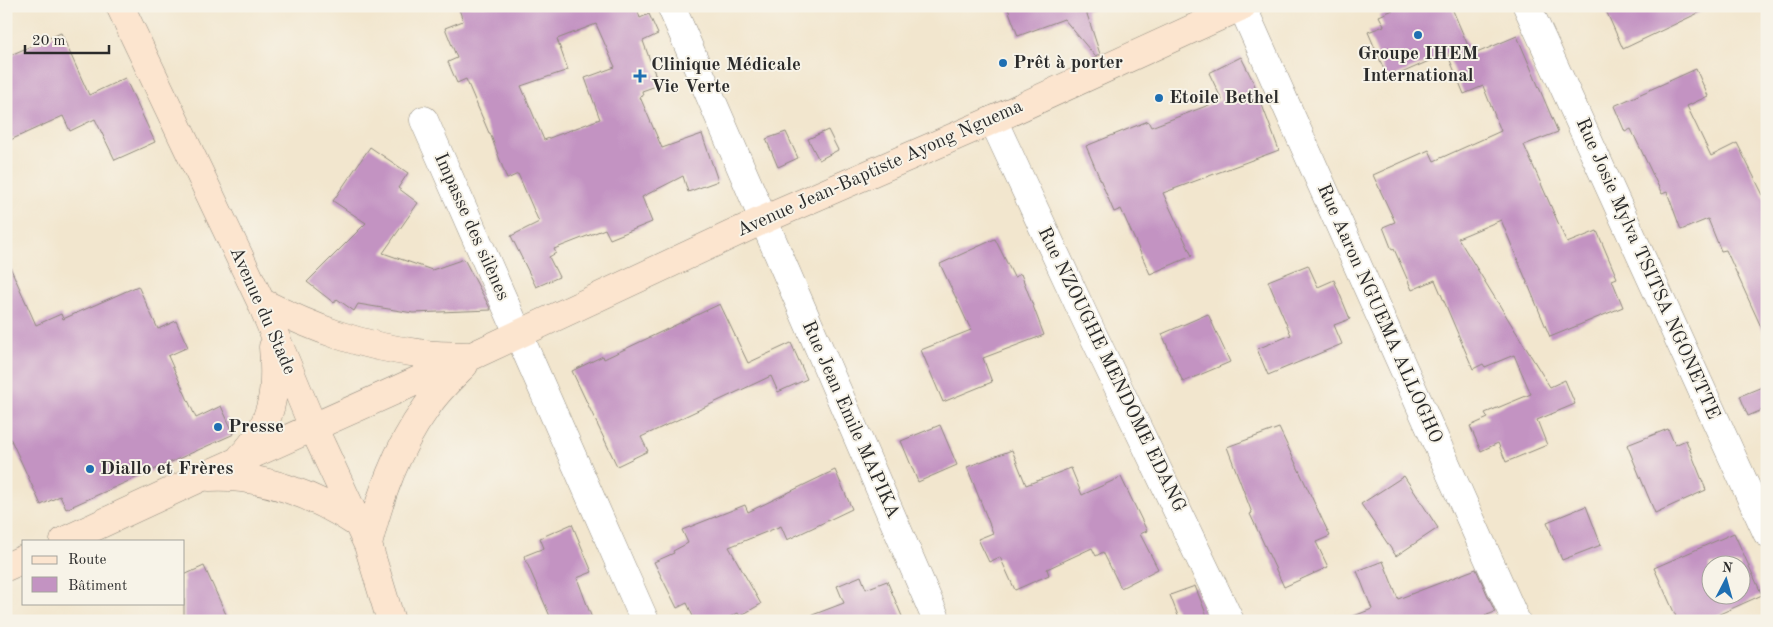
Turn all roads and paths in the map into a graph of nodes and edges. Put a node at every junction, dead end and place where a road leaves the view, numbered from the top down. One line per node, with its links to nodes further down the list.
1 (120, 6): 8 (main road, Avenue du Stade)
2 (670, 6): 7 (street, Rue Jean Emile MAPIKA)
3 (1242, 6): 6 (main road, Avenue Jean-Baptiste Ayong Nguema); 24 (street, Rue Aaron NGUEMA ALLOGHO)
4 (1527, 6): 15 (street, Rue Josie Mylva TSITSA NGONETTE)
5 (424, 120): 10 (street, Impasse des silènes)
6 (993, 120): 7 (main road, Avenue Jean-Baptiste Ayong Nguema); 23 (street, Rue NZOUGHE MENDOME EDANG)
7 (763, 220): 10 (main road, Avenue Jean-Baptiste Ayong Nguema); 22 (street, Rue Jean Emile MAPIKA)
8 (261, 302): 9 (main road, Avenue du Stade); 11 (main road)
9 (272, 331): 12 (main road, Avenue du Stade); 13 (main road)
10 (518, 334): 11 (main road); 21 (street, Impasse des silènes)
11 (472, 356): 12 (main road); 16 (main road)
12 (313, 427): 13 (main road); 16 (main road, Avenue du Stade)
13 (236, 462): 14 (main road)
14 (200, 478): 16 (main road); 17 (main road)
15 (1767, 533)
16 (363, 534): 20 (main road, Avenue du Stade)
17 (66, 540)
18 (22, 560): 19 (main road)
19 (6, 567)
20 (391, 621)
21 (645, 621)
22 (937, 621)
23 (1230, 621)
24 (1516, 621)

